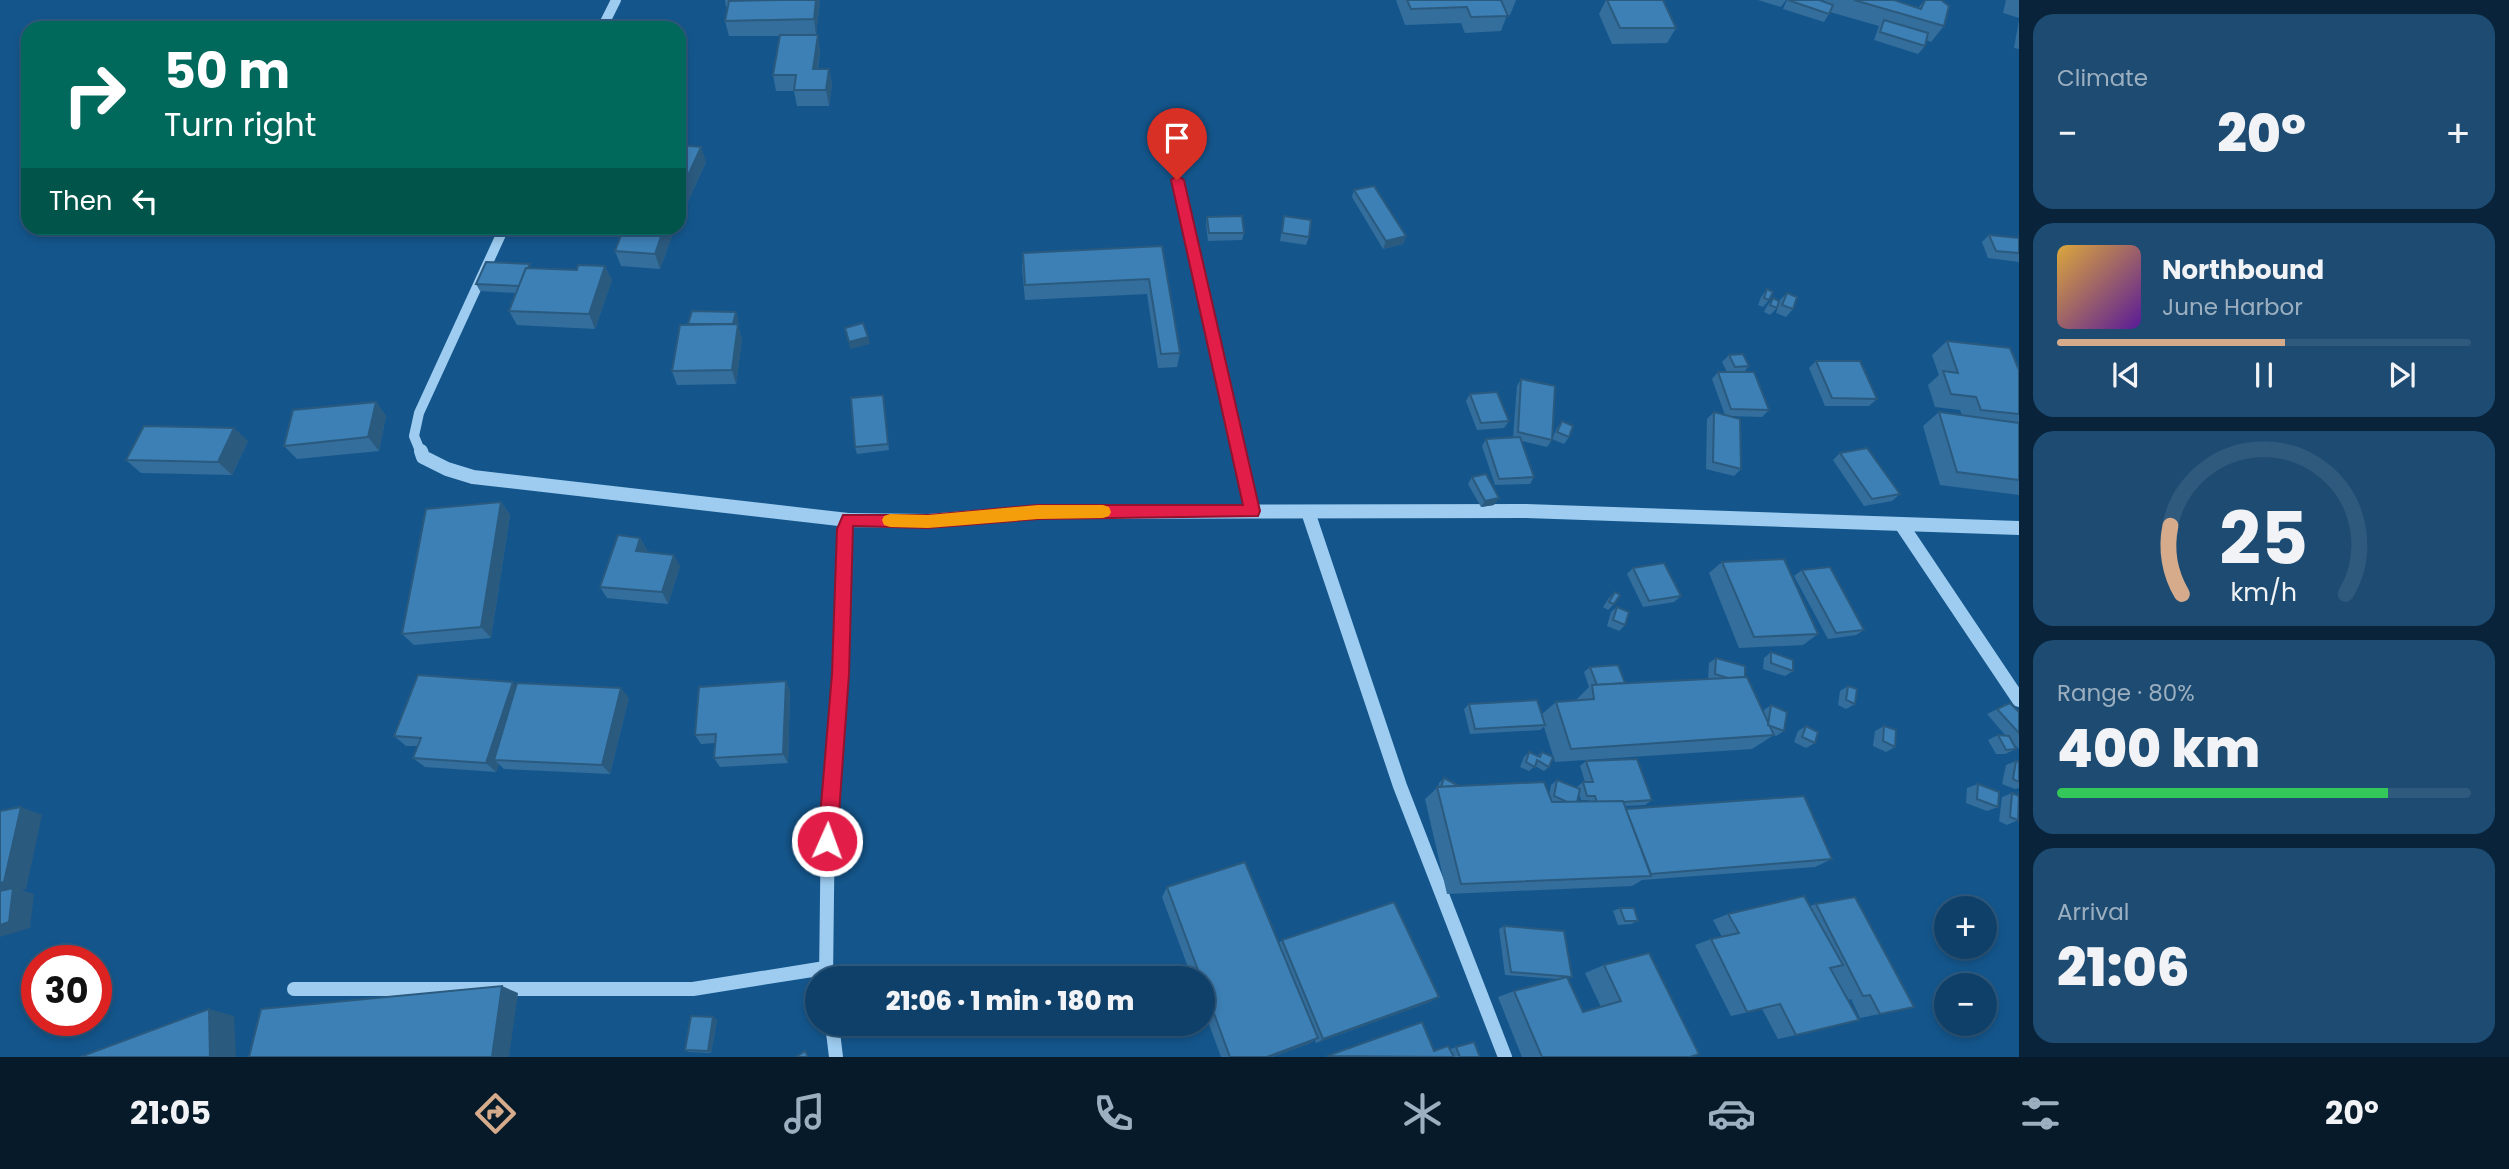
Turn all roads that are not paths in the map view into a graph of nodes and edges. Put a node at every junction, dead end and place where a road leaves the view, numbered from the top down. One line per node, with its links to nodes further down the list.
1 (616, 0): 2 (street)
2 (606, 21)
3 (1177, 180): 5 (street)
4 (500, 235): 7 (street)
5 (1252, 511): 6 (street); 7 (street)
6 (1308, 512): 8 (street); 16 (street)
7 (848, 520): 11 (street)
8 (1901, 524): 9 (street); 10 (street)
9 (2019, 528)
10 (2019, 700)
11 (825, 966)
12 (805, 975): 13 (street)
13 (294, 989)
14 (833, 1036): 15 (street)
15 (836, 1057)
16 (1505, 1057)

